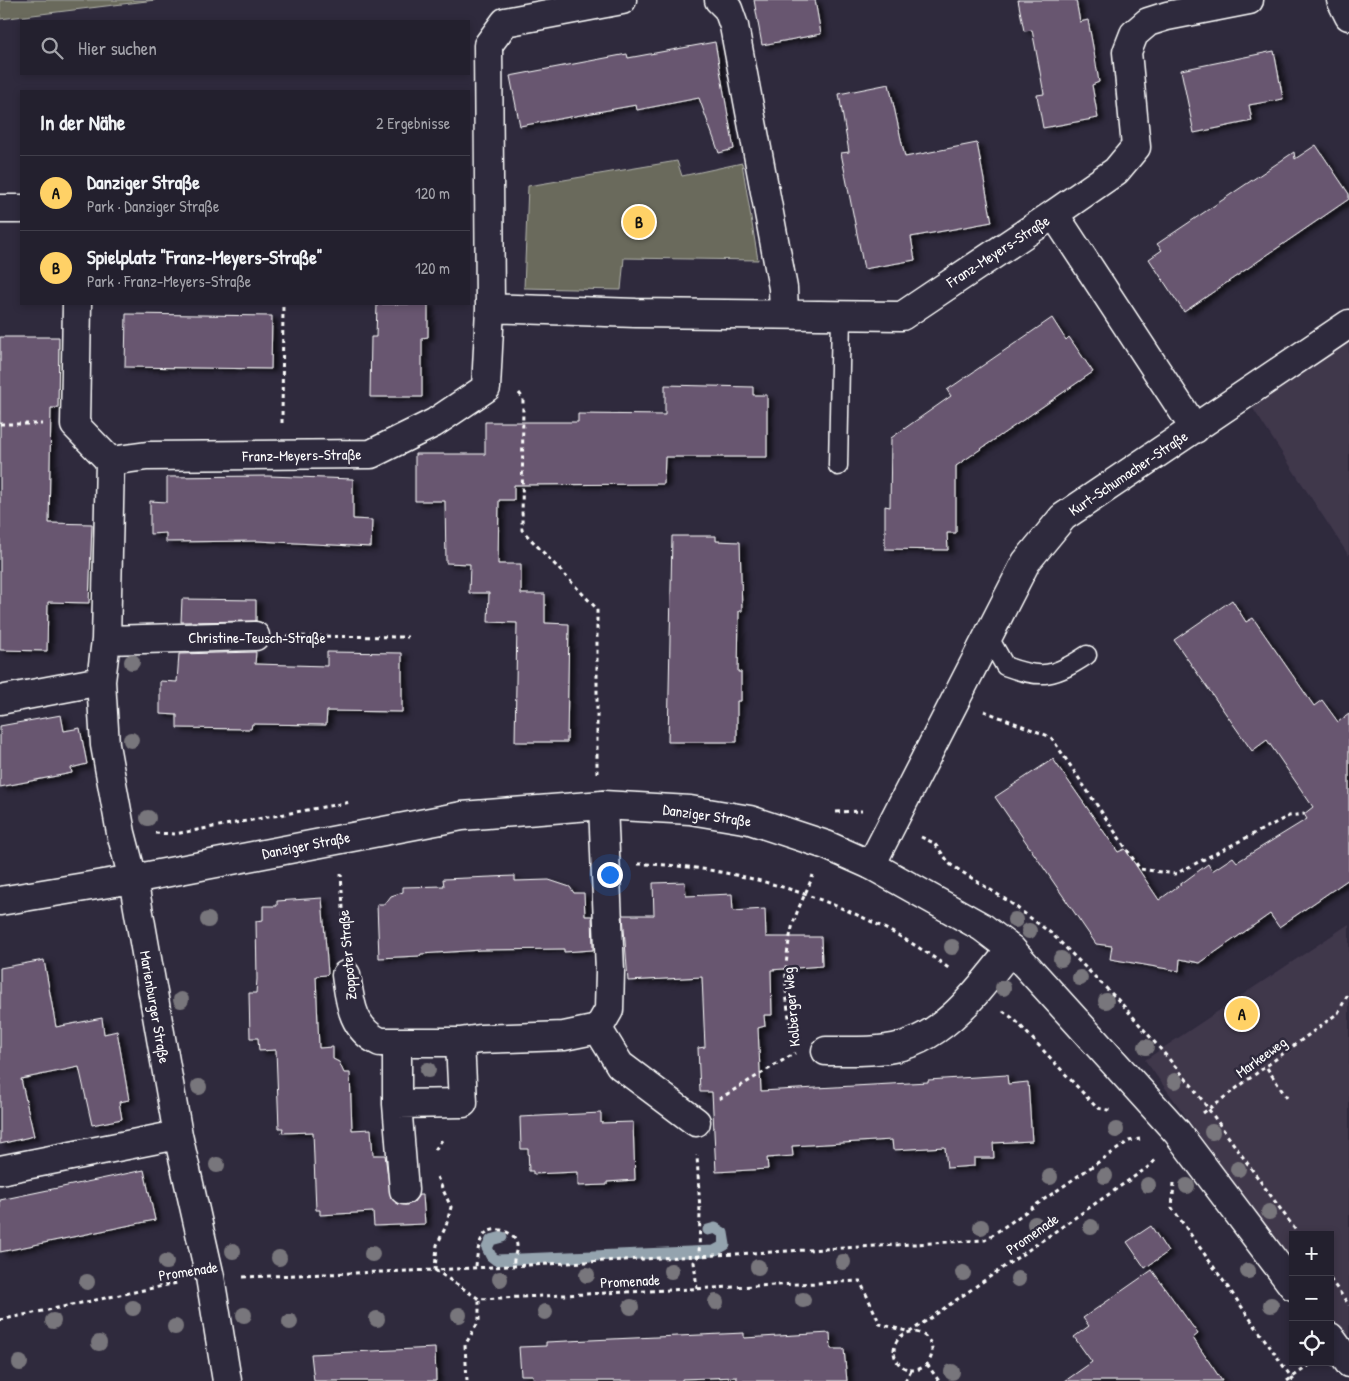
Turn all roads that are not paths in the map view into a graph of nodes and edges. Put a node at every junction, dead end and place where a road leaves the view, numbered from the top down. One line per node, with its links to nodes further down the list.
1 (622, 0): 10 (street)
2 (719, 0): 11 (street)
3 (1249, 0): 8 (street)
4 (1341, 0): 5 (street)
5 (1349, 16)
6 (0, 209): 7 (street)
7 (20, 209)
8 (1054, 214): 12 (street, Franz-Meyers-Straße); 14 (street, Franz-Meyers-Straße)
9 (77, 305): 15 (street)
10 (490, 308): 11 (street, Franz-Meyers-Straße); 15 (street, Franz-Meyers-Straße)
11 (784, 313): 12 (street, Franz-Meyers-Straße)
12 (841, 316): 16 (lane)
13 (1349, 324): 14 (street, Kurt-Schumacher-Straße)
14 (1195, 429): 18 (street, Kurt-Schumacher-Straße)
15 (110, 461): 19 (street)
16 (838, 466)
17 (255, 636): 19 (street, Christine-Teusch-Straße)
18 (988, 636): 20 (lane); 24 (street, Kurt-Schumacher-Straße)
19 (106, 640): 21 (street)
20 (1087, 655)
21 (101, 681): 22 (street); 25 (street)
22 (0, 700)
23 (603, 805): 24 (street, Danziger Straße); 25 (street, Danziger Straße); 29 (street)
24 (871, 865): 27 (street, Danziger Straße)
25 (133, 879): 26 (street, Danziger Straße); 35 (street, Marienburger Straße)
26 (0, 901)
27 (1011, 949): 32 (street); 38 (street, Danziger Straße)
28 (346, 975): 31 (street, Zoppoter Straße)
29 (598, 1030): 30 (street, Zoppoter Straße); 34 (street)
30 (460, 1042): 31 (street, Zoppoter Straße); 33 (street)
31 (397, 1043): 33 (street)
32 (826, 1052)
33 (397, 1104): 37 (street)
34 (696, 1122)
35 (178, 1135): 36 (street); 41 (street, Marienburger Straße)
36 (0, 1170)
37 (404, 1190)
38 (1289, 1281)
39 (1334, 1342): 40 (street)
40 (1349, 1363)
41 (227, 1381)

